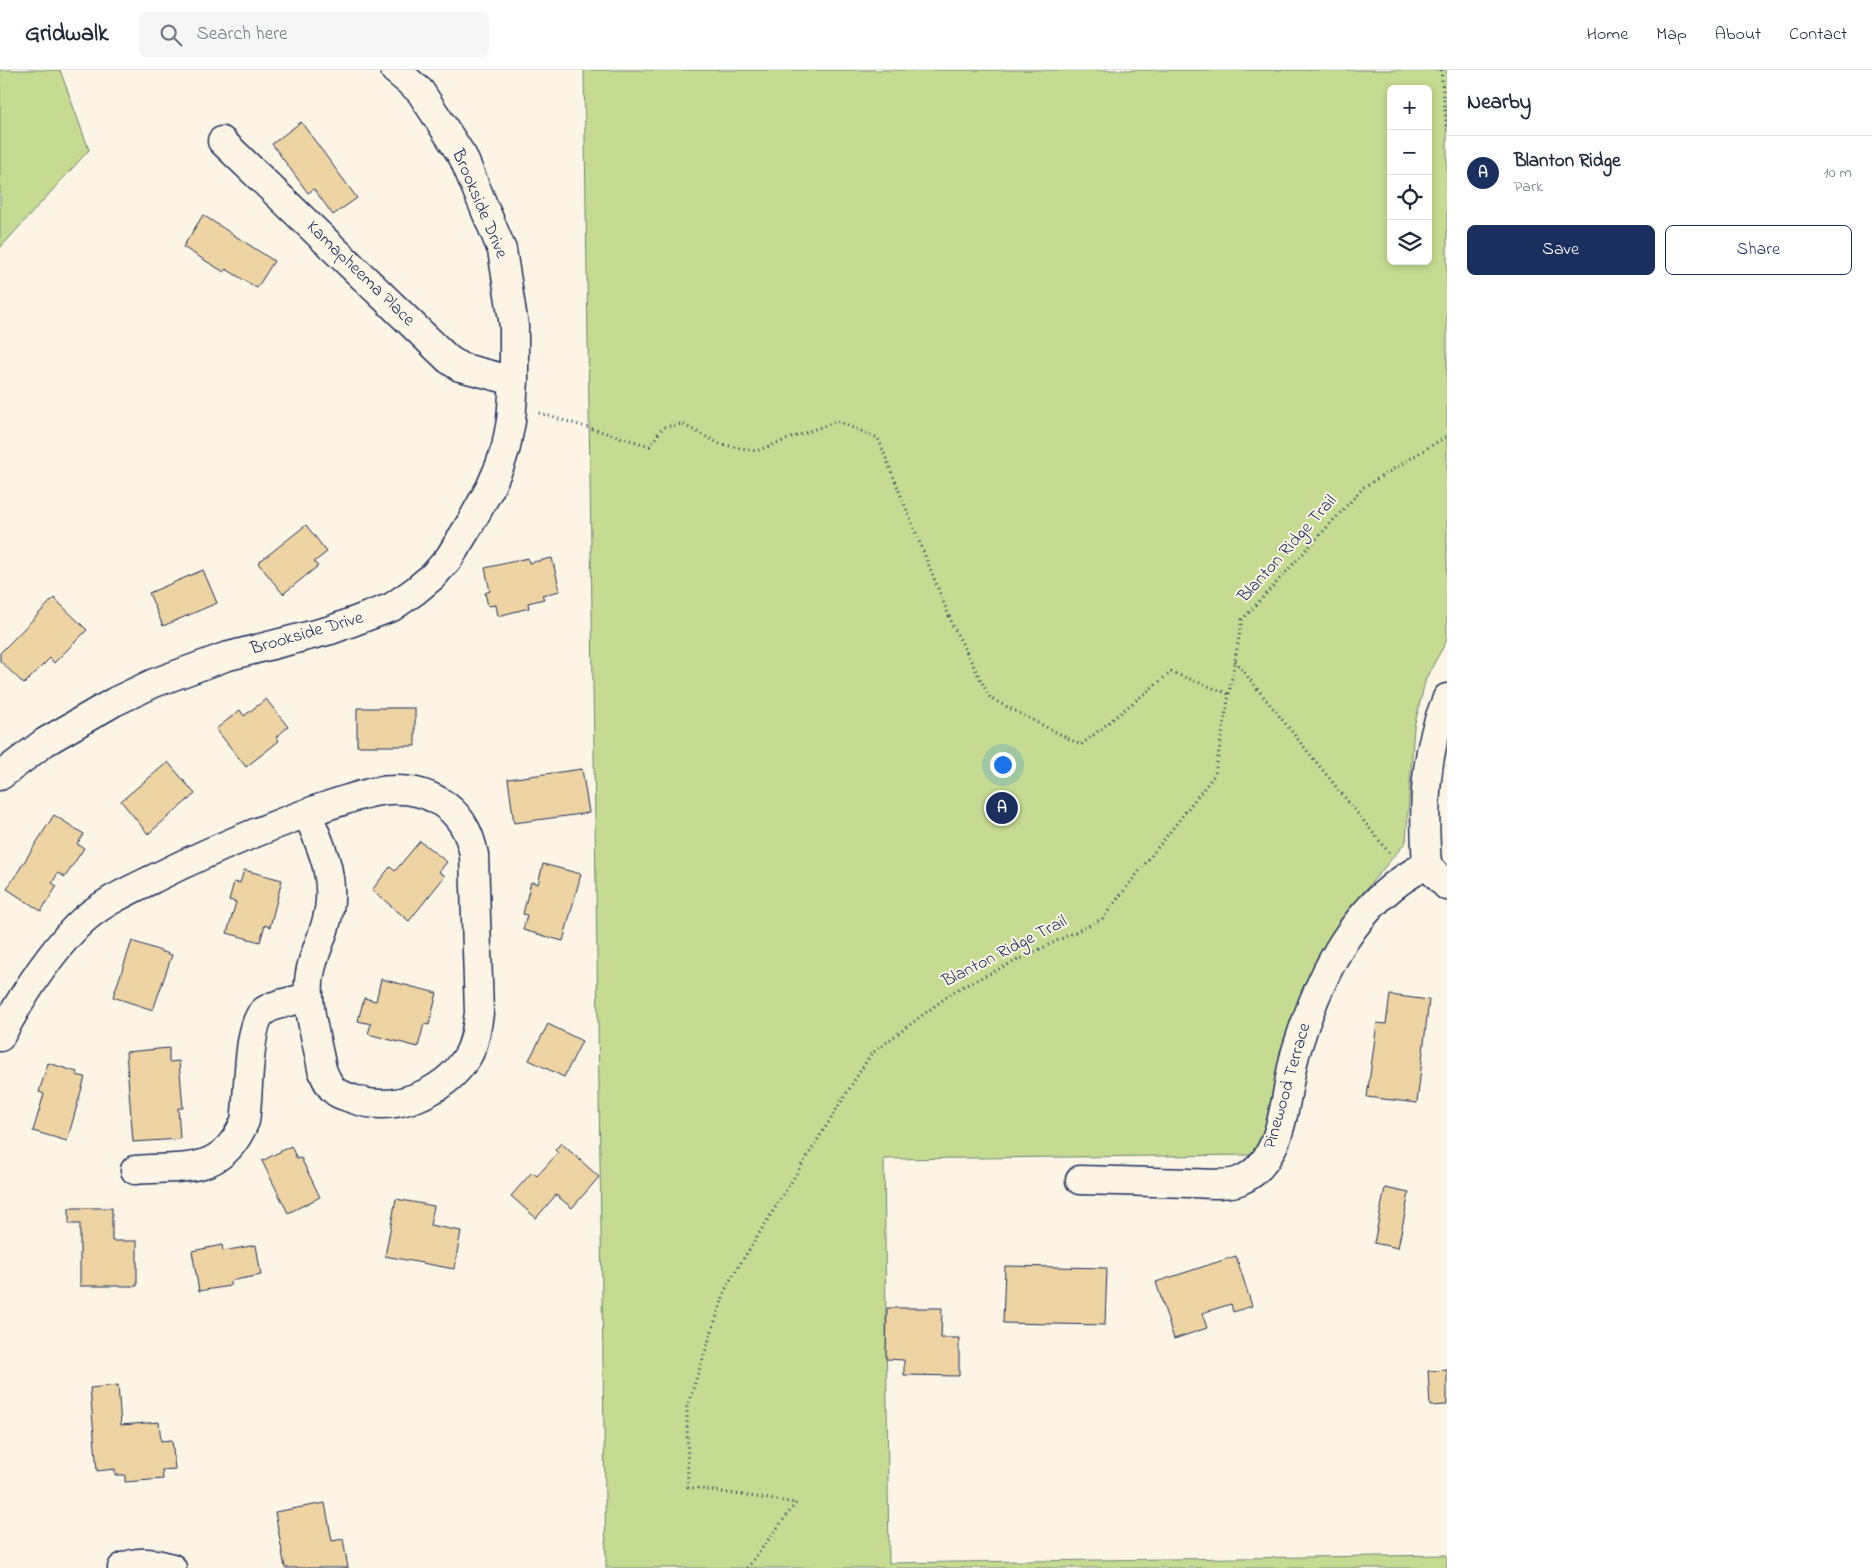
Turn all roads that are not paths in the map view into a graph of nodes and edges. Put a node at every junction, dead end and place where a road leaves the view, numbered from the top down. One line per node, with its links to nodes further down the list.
1 (395, 70): 3 (street, Brookside Drive)
2 (222, 141): 3 (street, Kamapheema Place)
3 (513, 393): 5 (street, Brookside Drive)
4 (1447, 698): 7 (street)
5 (0, 776)
6 (307, 813): 9 (street); 9 (street); 10 (street)
7 (1417, 870): 8 (street); 12 (street, Pinewood Terrace)
8 (1447, 886)
9 (309, 997): 11 (street)
10 (0, 1037)
11 (134, 1170)
12 (1080, 1180)
13 (122, 1568): 14 (street)
14 (172, 1568)

